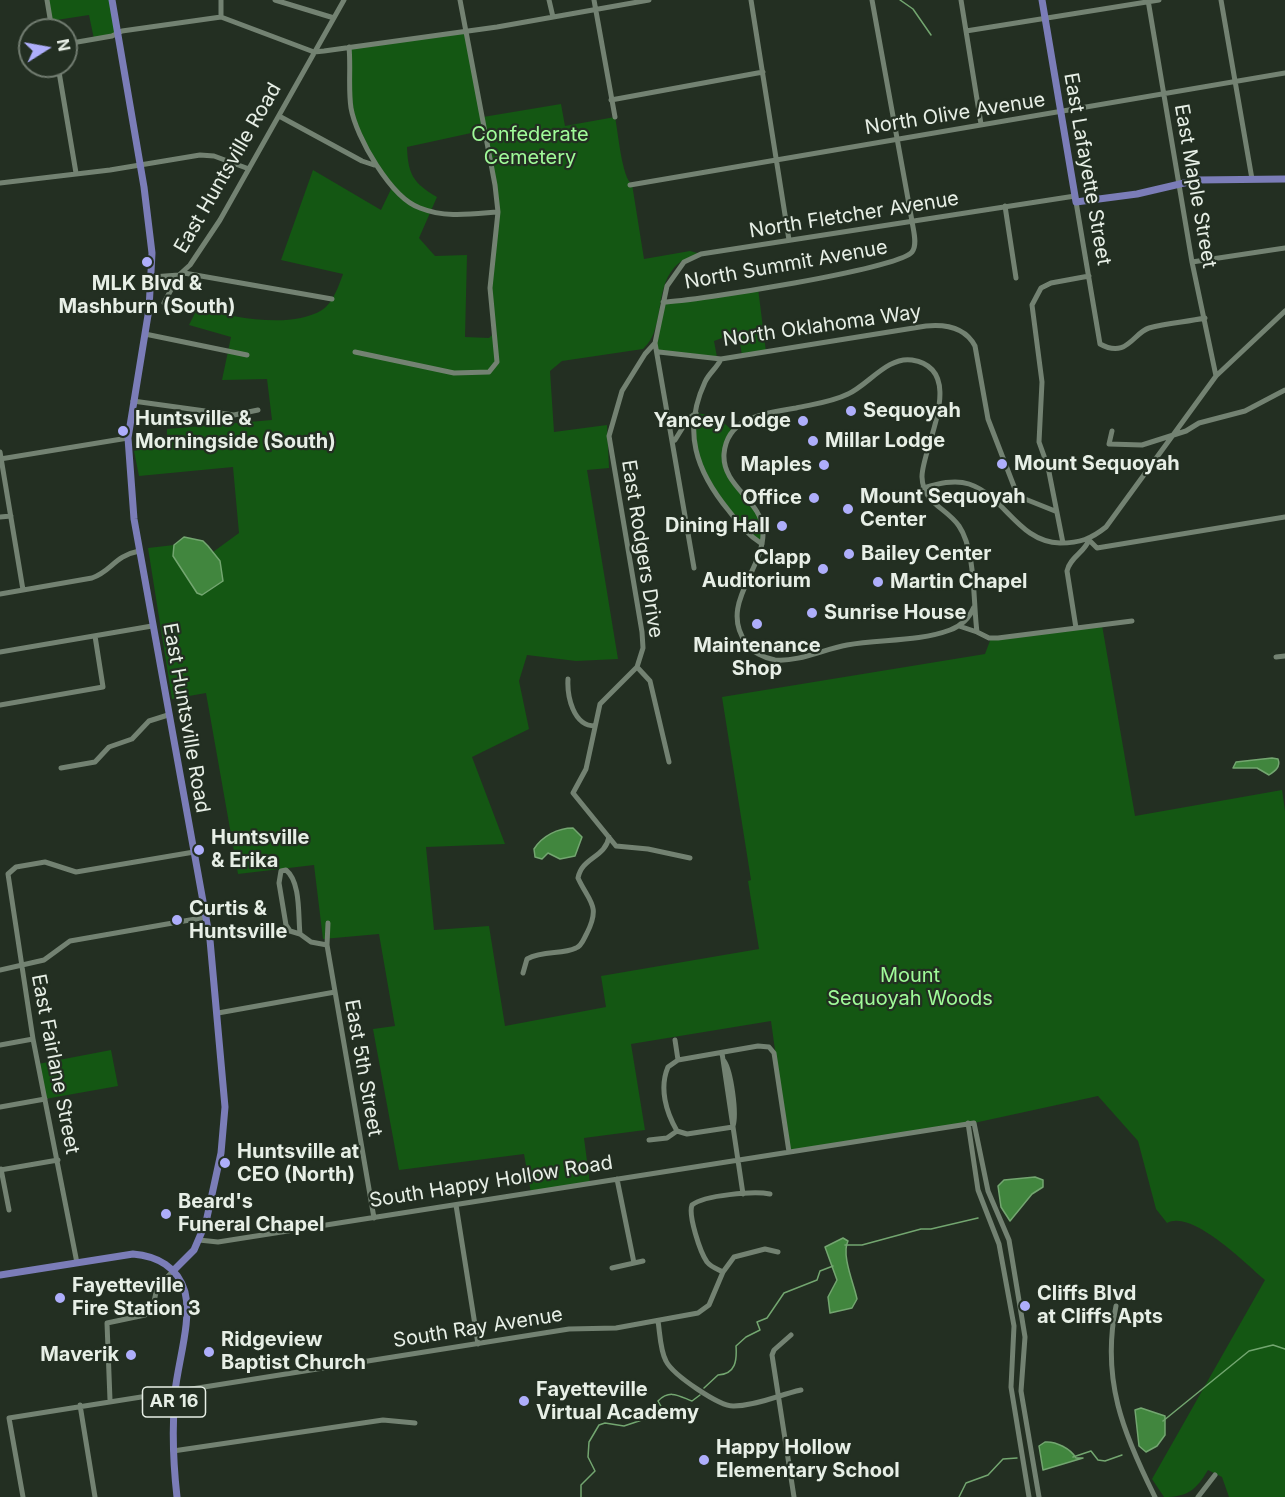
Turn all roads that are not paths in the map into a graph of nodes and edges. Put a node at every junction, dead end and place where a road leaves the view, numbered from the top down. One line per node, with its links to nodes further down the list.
1 (47, 0): 20 (street)
2 (112, 0): 25 (main road)
3 (221, 0): 19 (street)
4 (275, 0): 21 (street)
5 (344, 0): 21 (street, East Huntsville Road)
6 (460, 0): 23 (street)
7 (549, 0): 18 (street)
8 (594, 0): 17 (street)
9 (649, 0): 17 (street)
10 (751, 0): 29 (street)
11 (872, 0): 39 (street)
12 (961, 0): 24 (street)
13 (1042, 0): 22 (main road, East Lafayette Street)
14 (1159, 0): 16 (street)
15 (1221, 0): 32 (street)
16 (1148, 1): 22 (street); 33 (street, East Maple Street)
17 (595, 9): 18 (street); 34 (street)
18 (553, 16): 23 (street)
19 (221, 17): 25 (street); 28 (street)
20 (50, 18)
21 (334, 18): 28 (street, East Huntsville Road)
22 (1045, 18): 24 (street); 35 (main road, East Lafayette Street)
23 (465, 31): 27 (street); 52 (street)
24 (966, 31): 38 (street)
25 (118, 33): 26 (street); 41 (main road)
26 (78, 41)
27 (349, 47): 28 (street); 42 (street)
28 (314, 52): 36 (street, East Huntsville Road)
29 (763, 72): 34 (street); 40 (street)
30 (1285, 73): 32 (street, North Olive Avenue)
31 (60, 78): 44 (street)
32 (1234, 81): 33 (street, North Olive Avenue); 45 (street)
33 (1164, 93): 35 (street, North Olive Avenue); 49 (street, East Maple Street)
34 (612, 100): 37 (street)
35 (1061, 112): 38 (street, North Olive Avenue); 50 (main road, East Lafayette Street)
36 (279, 116): 42 (street); 43 (street, East Huntsville Road)
37 (615, 117)
38 (981, 124): 39 (street, North Olive Avenue)
39 (896, 140): 40 (street, North Olive Avenue); 53 (street)
40 (777, 157): 48 (street, North Olive Avenue); 54 (street)
41 (140, 165): 43 (street); 44 (street); 60 (main road)
42 (374, 165): 52 (street)
43 (249, 169): 57 (street, East Huntsville Road)
44 (76, 173): 47 (street)
45 (1252, 179): 46 (main road); 49 (main road)
46 (1285, 179)
47 (0, 183)
48 (630, 184)
49 (1179, 184): 50 (main road); 56 (street, East Maple Street)
50 (1076, 199): 51 (street, North Fletcher Avenue); 59 (street, East Lafayette Street)
51 (1005, 206): 53 (street, North Fletcher Avenue); 61 (street)
52 (498, 212): 70 (street)
53 (912, 221): 54 (street, North Fletcher Avenue); 64 (street, North Summit Avenue)
54 (789, 240): 64 (street, North Fletcher Avenue)
55 (1285, 248): 56 (street)
56 (1192, 262): 67 (street, East Maple Street)
57 (184, 273): 58 (street, East Huntsville Road); 62 (street); 63 (street)
58 (169, 276): 60 (street, East Huntsville Road); 62 (street)
59 (1089, 276): 67 (street, East Lafayette Street); 85 (street)
60 (152, 277): 68 (main road, East Huntsville Road)
61 (1016, 278)
62 (175, 286): 65 (street)
63 (332, 299)
64 (663, 302): 69 (street, East Rodgers Drive)
65 (164, 303)
66 (1285, 311): 74 (street)
67 (1205, 318): 74 (street, East Maple Street)
68 (145, 334): 72 (street); 76 (main road, East Huntsville Road)
69 (656, 343): 71 (street); 106 (street, East Rodgers Drive)
70 (355, 352)
71 (659, 352): 73 (street, North Oklahoma Way); 82 (street)
72 (247, 355)
73 (721, 359): 78 (street); 85 (street, North Oklahoma Way)
74 (1216, 376): 80 (street)
75 (1285, 390): 80 (street)
76 (133, 401): 77 (street); 81 (main road, East Huntsville Road)
77 (258, 410)
78 (696, 413): 82 (street); 91 (street)
79 (1112, 431): 80 (street)
80 (1176, 433): 89 (street)
81 (128, 438): 83 (street); 92 (main road, East Huntsville Road)
82 (674, 440): 93 (street)
83 (0, 456): 86 (street)
84 (923, 488): 90 (street); 91 (street); 96 (street)
85 (1055, 511): 90 (street)
86 (11, 516): 87 (street); 94 (street)
87 (0, 517)
88 (1285, 517): 89 (street)
89 (1089, 540): 90 (street); 100 (street)
90 (1063, 543)
91 (762, 544): 99 (street)
92 (139, 551): 94 (street); 98 (main road, East Huntsville Road)
93 (694, 568)
94 (23, 590): 95 (street)
95 (0, 594)
96 (974, 607): 99 (street); 101 (street)
97 (1132, 621): 100 (street)
98 (152, 626): 102 (street); 109 (main road, East Huntsville Road)
99 (959, 626): 101 (street)
100 (1076, 628): 101 (street)
101 (978, 632)
102 (95, 636): 103 (street); 108 (street)
103 (0, 652)
104 (1285, 656): 105 (street)
105 (1276, 657)
106 (637, 667): 110 (street, East Rodgers Drive); 111 (street)
107 (568, 679): 110 (street)
108 (0, 705)
109 (168, 715): 112 (street); 114 (main road, East Huntsville Road)
110 (595, 726): 113 (street, East Rodgers Drive)
111 (669, 762)
112 (61, 768)
113 (609, 837): 115 (street); 122 (street)
114 (194, 852): 116 (main road, East Huntsville Road); 120 (street, East Fairlane Street)
115 (690, 858)
116 (207, 917): 120 (street); 124 (main road, East Huntsville Road)
117 (328, 923): 119 (street, East 5th Street)
118 (300, 934): 118 (street); 119 (street)
119 (327, 945): 123 (street, East 5th Street)
120 (22, 966): 121 (street); 125 (street, East Fairlane Street)
121 (0, 970)
122 (524, 973)
123 (335, 992): 124 (street); 147 (street, East 5th Street)
124 (218, 1013): 148 (main road, East Huntsville Road)
125 (33, 1039): 127 (street); 130 (street, East Fairlane Street)
126 (675, 1040): 129 (street)
127 (0, 1045)
128 (722, 1053): 129 (street); 133 (street); 136 (street)
129 (678, 1060): 134 (street)
130 (45, 1100): 131 (street); 137 (street, East Fairlane Street)
131 (0, 1107)
132 (968, 1124): 136 (street, South Happy Hollow Road); 141 (street); 144 (street)
133 (733, 1127): 134 (street); 138 (street)
134 (677, 1131): 135 (street)
135 (649, 1140)
136 (789, 1152): 138 (street, South Happy Hollow Road)
137 (58, 1160): 139 (street); 151 (street, East Fairlane Street)
138 (738, 1160): 140 (street, South Happy Hollow Road); 142 (street)
139 (1, 1169): 146 (street)
140 (617, 1179): 145 (street, South Happy Hollow Road); 152 (street)
141 (988, 1191): 144 (street); 174 (street)
142 (743, 1194): 143 (street); 155 (street)
143 (770, 1194)
144 (979, 1194): 173 (street)
145 (456, 1205): 147 (street, South Happy Hollow Road); 160 (street)
146 (9, 1210)
147 (374, 1218): 148 (street, South Happy Hollow Road)
148 (199, 1240): 154 (main road, East Huntsville Road)
149 (777, 1252): 155 (street, South Ray Avenue)
150 (643, 1261): 152 (street)
151 (77, 1263): 154 (main road); 156 (main road)
152 (634, 1263): 153 (street)
153 (612, 1268)
154 (173, 1271): 162 (main road, AR 16); 164 (street)
155 (723, 1272): 158 (street, South Ray Avenue)
156 (0, 1275)
157 (1116, 1306): 175 (street)
158 (658, 1321): 160 (street, South Ray Avenue); 163 (street)
159 (791, 1335): 163 (street)
160 (478, 1344): 162 (street, South Ray Avenue)
161 (801, 1390): 163 (street)
162 (175, 1391): 164 (street, South Ray Avenue); 167 (main road, AR 16)
163 (778, 1397): 172 (street)
164 (111, 1400): 165 (street, South Ray Avenue)
165 (80, 1405): 169 (street, South Ray Avenue); 170 (street)
166 (415, 1423): 167 (street)
167 (173, 1452): 171 (main road, AR 16)
168 (1215, 1475): 176 (street)
169 (22, 1497)
170 (95, 1497)
171 (177, 1497)
172 (794, 1497)
173 (1029, 1497)
174 (1039, 1497)
175 (1155, 1497)
176 (1198, 1497)

